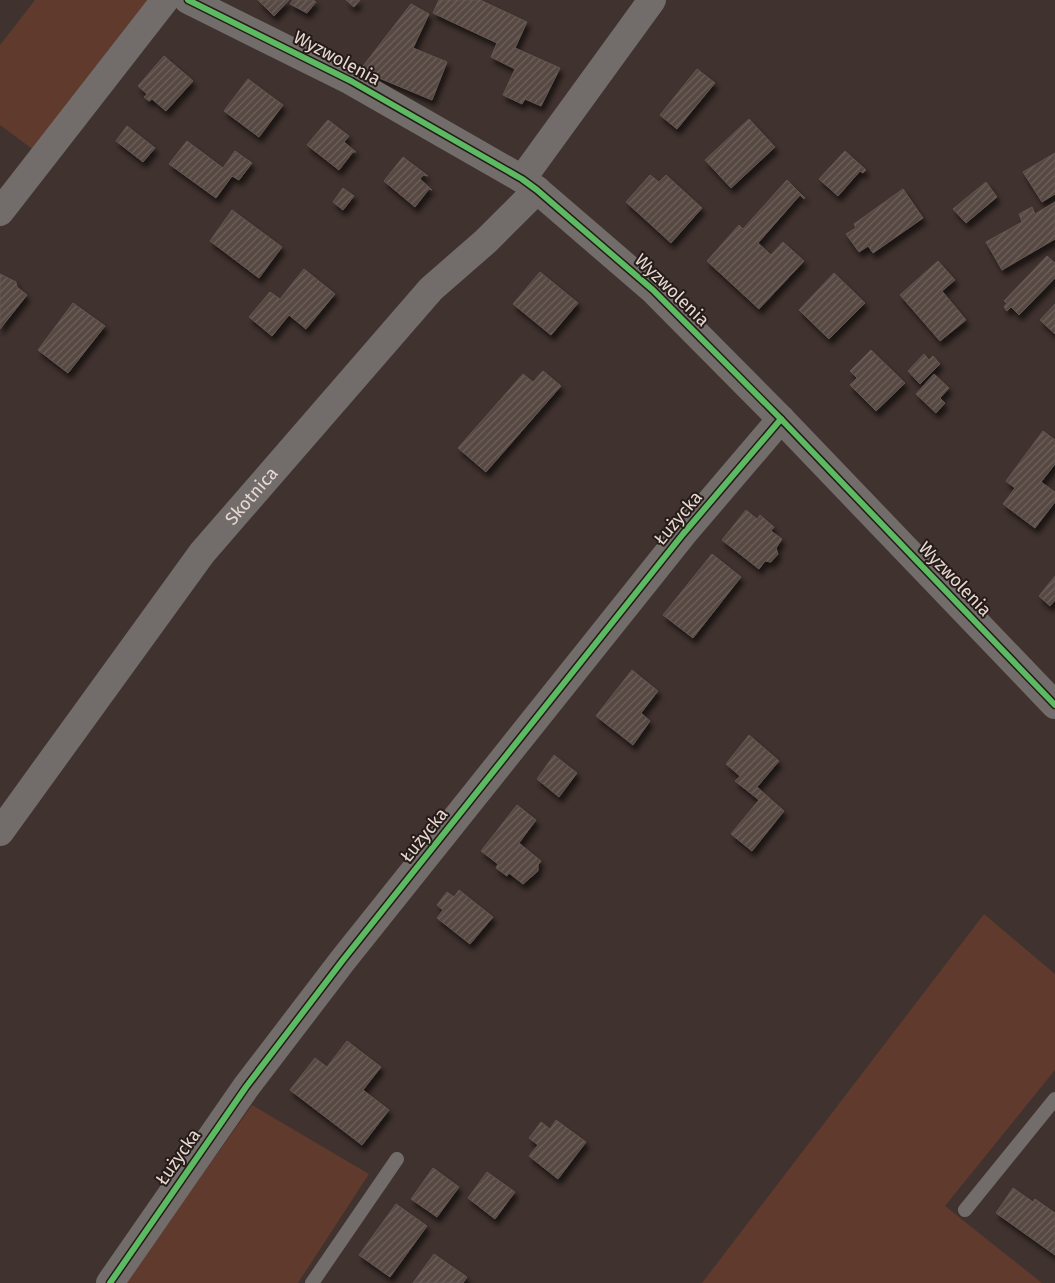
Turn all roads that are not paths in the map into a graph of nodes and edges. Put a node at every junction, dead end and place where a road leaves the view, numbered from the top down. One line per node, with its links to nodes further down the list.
1 (165, 0): 5 (street)
2 (188, 0): 4 (street, Wyzwolenia)
3 (652, 0): 4 (street, Skotnica)
4 (530, 184): 6 (street, Wyzwolenia); 8 (street, Skotnica)
5 (0, 212)
6 (781, 419): 7 (street, Wyzwolenia); 12 (street, Łużycka)
7 (1055, 705)
8 (0, 832)
9 (1055, 1099): 11 (lane)
10 (397, 1158): 13 (lane)
11 (965, 1210)
12 (110, 1283)
13 (312, 1283)

